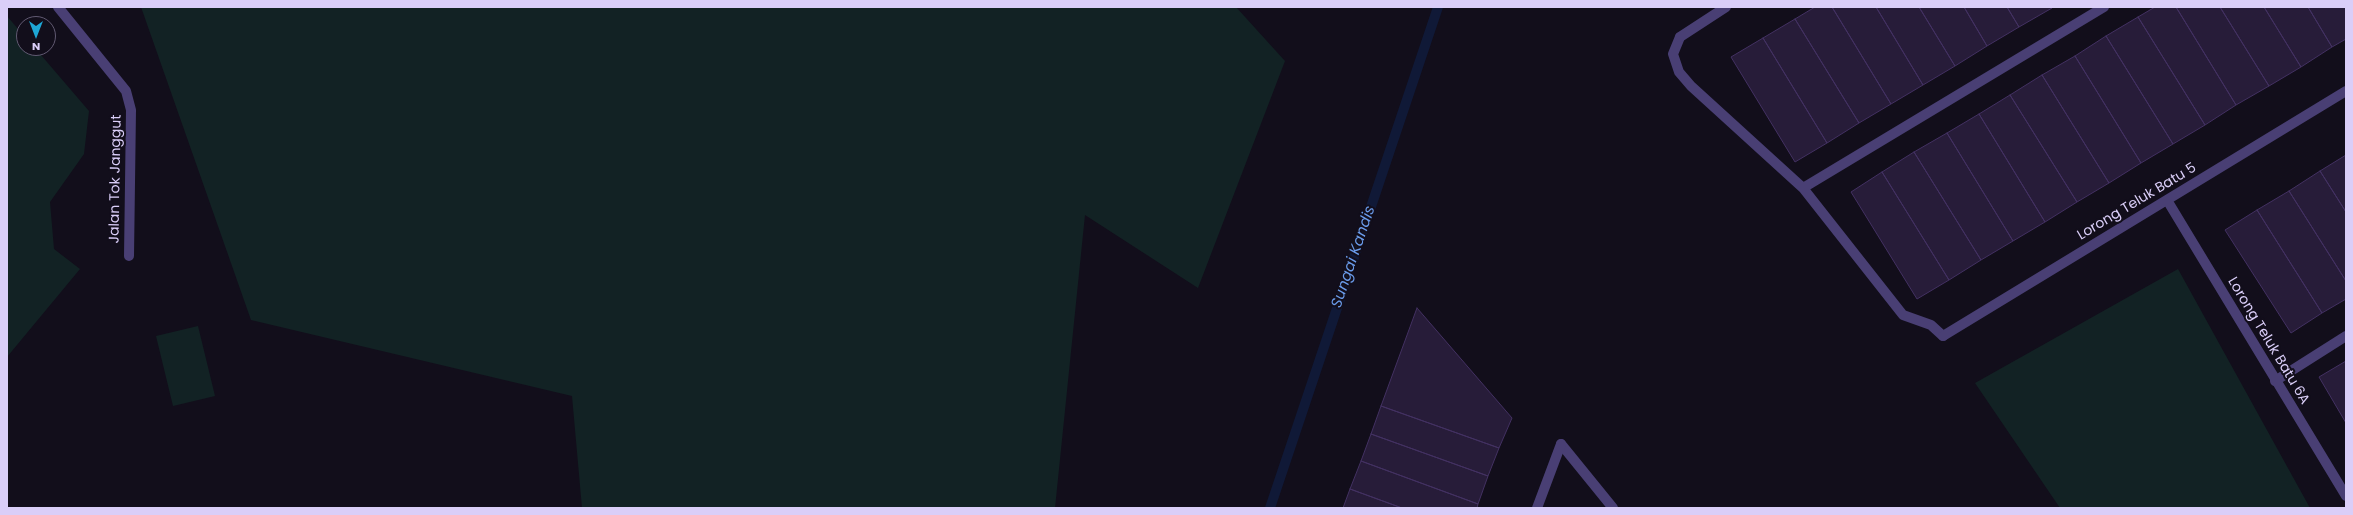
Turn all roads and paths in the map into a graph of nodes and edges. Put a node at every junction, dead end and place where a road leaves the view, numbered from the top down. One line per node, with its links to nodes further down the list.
1 (58, 7): 7 (street, Jalan Tok Janggut)
2 (1726, 7): 5 (street)
3 (2104, 7): 5 (street)
4 (2346, 91): 6 (street, Lorong Teluk Batu 5)
5 (1804, 188): 6 (street, Lorong Teluk Batu 5)
6 (2167, 200): 9 (street, Lorong Teluk Batu 6A)
7 (129, 256)
8 (2346, 336): 9 (street)
9 (2275, 381): 10 (street, Lorong Teluk Batu 6A)
10 (2346, 496)
11 (1537, 508): 12 (street)
12 (1613, 508)

